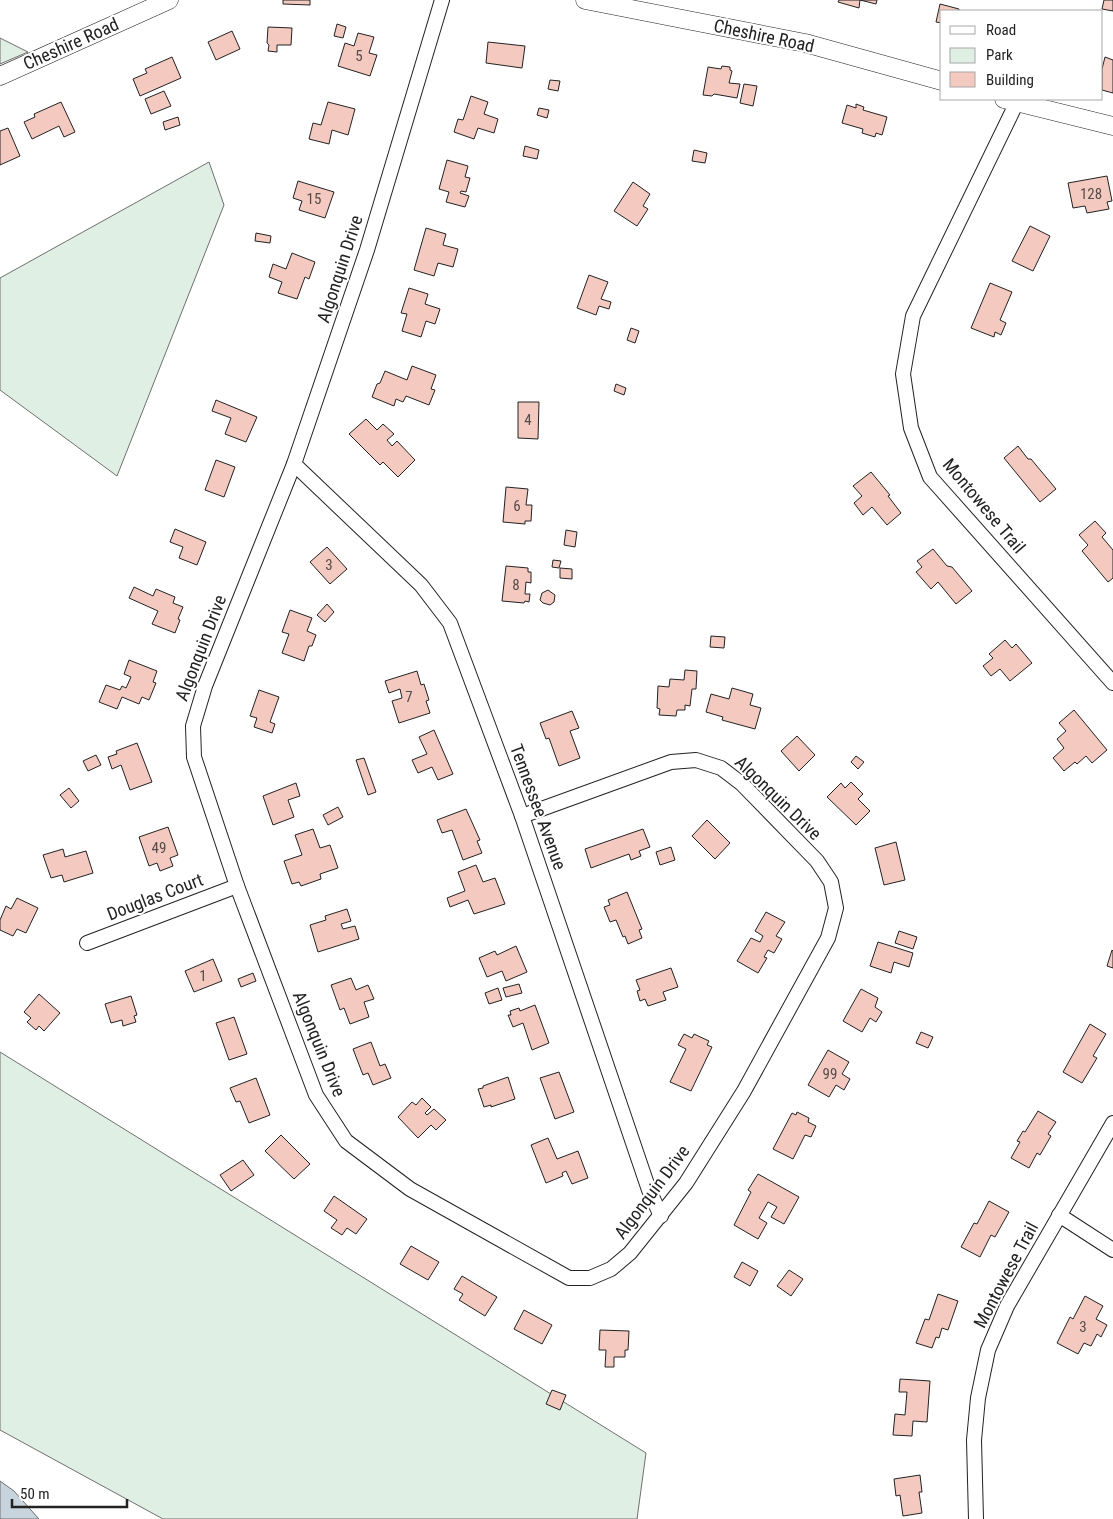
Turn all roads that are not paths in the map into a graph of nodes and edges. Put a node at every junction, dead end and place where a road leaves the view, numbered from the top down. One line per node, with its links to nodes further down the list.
1 (169, 0): 4 (street, Cheshire Road)
2 (442, 0): 8 (street, Algonquin Drive)
3 (585, 0): 5 (street, Cheshire Road)
4 (0, 76)
5 (940, 81)
6 (1010, 101): 7 (street); 9 (street, Montowese Trail)
7 (1113, 126)
8 (294, 464): 10 (street, Tennessee Avenue); 11 (street, Algonquin Drive)
9 (1113, 683)
10 (522, 816): 14 (street, Tennessee Avenue); 14 (street, Algonquin Drive)
11 (238, 886): 12 (street, Douglas Court); 14 (street, Algonquin Drive)
12 (87, 944)
13 (1113, 1123): 15 (street, Montowese Trail)
14 (660, 1216)
15 (1059, 1216): 16 (street); 17 (street, Montowese Trail)
16 (1113, 1250)
17 (976, 1519)

